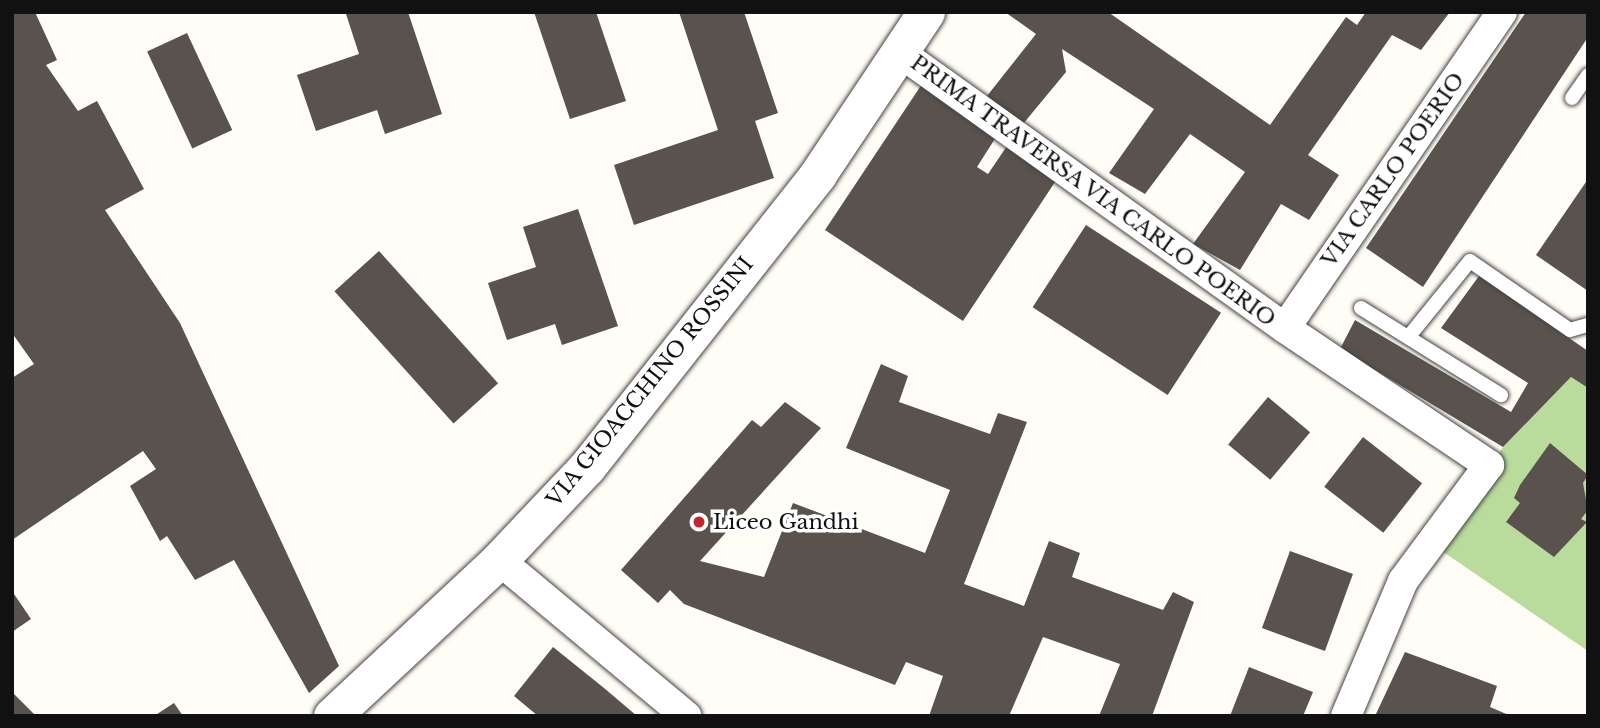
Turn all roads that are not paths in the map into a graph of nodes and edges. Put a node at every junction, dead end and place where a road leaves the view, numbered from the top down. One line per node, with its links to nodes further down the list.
1 (926, 12): 3 (street, VIA GIOACCHINO ROSSINI)
2 (1502, 12): 8 (street, VIA CARLO POERIO)
3 (902, 54): 8 (street, PRIMA TRAVERSA VIA CARLO POERIO); 11 (street, VIA GIOACCHINO ROSSINI)
4 (1588, 75): 5 (lane)
5 (1572, 98)
6 (1361, 308): 9 (lane)
7 (1588, 325): 9 (lane)
8 (1285, 328): 14 (street, PRIMA TRAVERSA VIA CARLO POERIO)
9 (1410, 335): 10 (lane)
10 (1501, 395)
11 (499, 560): 12 (street, VIA GIOACCHINO ROSSINI); 13 (street)
12 (332, 716)
13 (686, 716)
14 (1346, 716)

